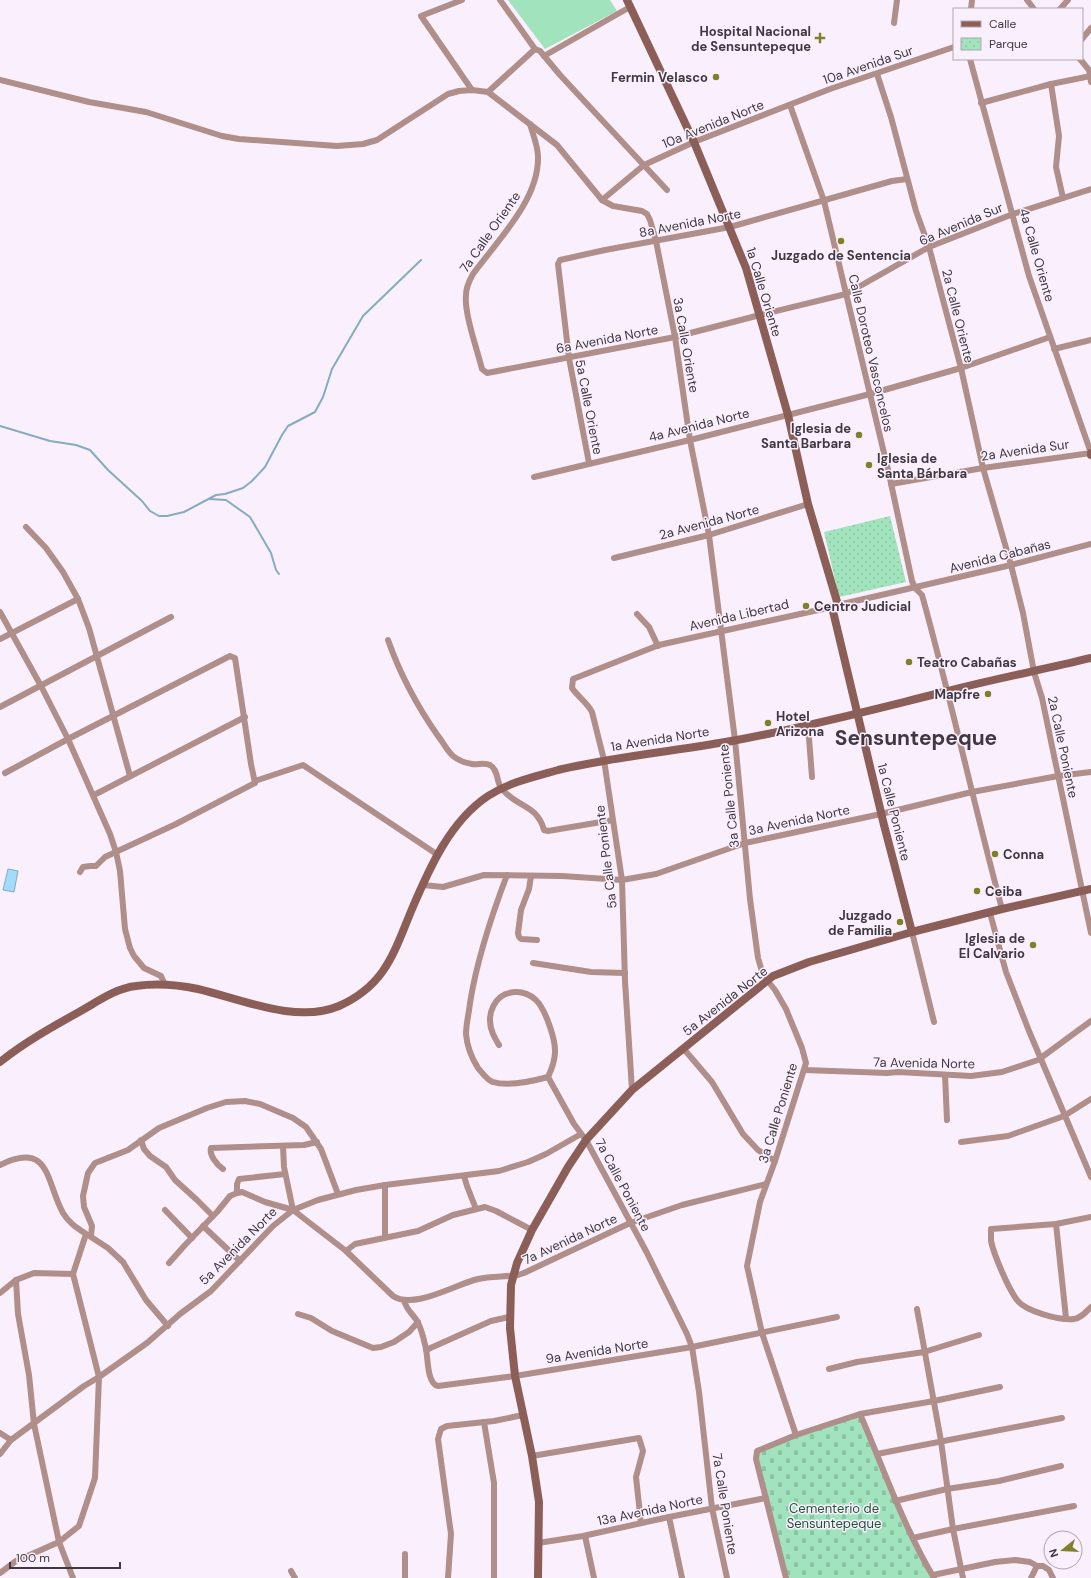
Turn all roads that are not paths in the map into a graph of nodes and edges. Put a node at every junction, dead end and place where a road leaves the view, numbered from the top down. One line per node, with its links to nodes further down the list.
1 (462, 0): 23 (street)
2 (500, 0): 15 (street)
3 (897, 0): 11 (street)
4 (979, 0): 8 (street)
5 (1027, 0): 9 (street)
6 (1068, 0): 10 (street)
7 (628, 4): 16 (street); 28 (street, 1a Calle Oriente)
8 (972, 4)
9 (1033, 8)
10 (1061, 8)
11 (894, 23)
12 (1091, 28): 13 (street)
13 (1083, 39)
14 (953, 47): 19 (street, 10a Avenida Sur)
15 (535, 49): 16 (street); 24 (street)
16 (544, 56): 29 (street)
17 (970, 60): 25 (street, 4a Calle Oriente)
18 (1081, 60): 20 (street)
19 (877, 74): 26 (street, 10a Avenida Sur); 30 (street, 2a Calle Oriente)
20 (1090, 75): 22 (street)
21 (0, 80): 23 (street)
22 (1051, 84): 25 (street); 33 (street)
23 (472, 90): 24 (street)
24 (488, 92): 27 (street)
25 (981, 103): 36 (street, 4a Calle Oriente)
26 (790, 105): 28 (street, 10a Avenida Norte); 35 (street, Calle Doroteo Vasconcelos)
27 (530, 124): 34 (street); 49 (street, 7a Calle Oriente)
28 (694, 142): 29 (street, 10a Avenida Norte); 37 (street, 1a Calle Oriente)
29 (644, 164): 32 (street); 34 (street, 10a Avenida Norte)
30 (907, 179): 35 (street, 8a Avenida Norte); 39 (street, 2a Calle Oriente)
31 (1091, 189): 33 (street, 6a Avenida Sur)
32 (667, 190)
33 (1063, 198): 36 (street, 6a Avenida Sur)
34 (602, 200): 38 (street, 3a Calle Oriente)
35 (824, 201): 37 (street, 8a Avenida Norte); 41 (street, Calle Doroteo Vasconcelos)
36 (1013, 214): 39 (street, 6a Avenida Sur); 44 (street, 4a Calle Oriente)
37 (730, 227): 38 (street, 8a Avenida Norte); 42 (street, 1a Calle Oriente)
38 (656, 241): 40 (street, 8a Avenida Norte); 43 (street, 3a Calle Oriente)
39 (930, 248): 41 (street, 6a Avenida Sur); 48 (street, 2a Calle Oriente)
40 (560, 260): 47 (street, 5a Calle Oriente)
41 (846, 294): 42 (street, 6a Avenida Norte); 50 (street, Calle Doroteo Vasconcelos)
42 (760, 315): 43 (street, 6a Avenida Norte); 51 (street, 1a Calle Oriente)
43 (675, 337): 47 (street, 6a Avenida Norte); 52 (street, 3a Calle Oriente)
44 (1050, 337): 46 (street, 4a Calle Oriente); 48 (street, 4a Avenida Norte)
45 (1091, 340): 46 (street)
46 (1054, 349): 53 (street, 4a Calle Oriente)
47 (569, 358): 49 (street, 6a Avenida Norte); 54 (street, 5a Calle Oriente)
48 (961, 368): 50 (street, 4a Avenida Norte); 55 (street, 2a Calle Oriente)
49 (487, 373)
50 (870, 394): 51 (street, 4a Avenida Norte); 57 (street, Calle Doroteo Vasconcelos)
51 (788, 415): 52 (street, 4a Avenida Norte); 58 (street, 1a Calle Oriente)
52 (690, 440): 54 (street, 4a Avenida Norte); 60 (street, 3a Calle Oriente)
53 (1091, 453): 55 (street, 2a Avenida Sur)
54 (589, 463): 56 (street, 4a Avenida Norte)
55 (983, 468): 57 (street, 2a Avenida Sur); 63 (street, 2a Calle Oriente)
56 (534, 477)
57 (891, 484): 64 (street, Calle Doroteo Vasconcelos)
58 (808, 504): 60 (street, 2a Avenida Norte); 66 (street, 1a Calle Oriente)
59 (26, 527): 65 (street)
60 (709, 536): 62 (street, 2a Avenida Norte); 70 (street, 3a Calle Oriente)
61 (1091, 544): 63 (street, Avenida Cabañas)
62 (614, 558)
63 (1011, 565): 64 (street, Avenida Cabañas); 77 (street, 2a Calle Poniente)
64 (915, 588): 66 (street, Avenida Libertad); 80 (street, Calle Doroteo Vasconcelos)
65 (78, 599): 71 (street); 75 (street)
66 (835, 606): 70 (street, Avenida Libertad); 82 (street, 1a Calle Poniente)
67 (0, 612): 71 (street)
68 (638, 614): 74 (street)
69 (171, 617): 75 (street)
70 (721, 632): 74 (street, Avenida Libertad); 87 (street, 3a Calle Poniente)
71 (12, 634): 72 (street); 79 (street)
72 (0, 639)
73 (388, 640): 95 (street)
74 (658, 646): 78 (street, Avenida Libertad)
75 (97, 657): 79 (street); 83 (street)
76 (1091, 658): 77 (street, 1a Avenida Norte)
77 (1034, 672): 80 (street, 1a Avenida Norte); 92 (street, 2a Calle Poniente)
78 (573, 679): 88 (street, 5a Calle Poniente)
79 (41, 686): 81 (street); 86 (street)
80 (948, 691): 82 (street, 1a Avenida Norte); 96 (street, Calle Doroteo Vasconcelos)
81 (0, 707)
82 (858, 714): 85 (street, 1a Avenida Norte); 98 (street, 1a Calle Poniente)
83 (114, 716): 84 (street); 86 (street); 91 (street)
84 (245, 717): 91 (street); 94 (street)
85 (808, 725): 87 (street, 1a Avenida Norte); 93 (street)
86 (68, 739): 90 (street); 97 (street)
87 (735, 740): 88 (street, 1a Avenida Norte); 100 (street, 3a Calle Poniente)
88 (604, 760): 95 (street, 1a Avenida Norte); 99 (street, 5a Calle Poniente)
89 (1091, 772): 92 (street, 3a Avenida Norte)
90 (5, 773)
91 (130, 776): 97 (street)
92 (1058, 776): 96 (street, 3a Avenida Norte); 109 (street, 2a Calle Poniente)
93 (812, 777)
94 (255, 781): 101 (street); 102 (street)
95 (501, 788): 99 (street); 102 (street, 1a Avenida Norte)
96 (972, 792): 98 (street, 3a Avenida Norte); 110 (street, Calle Doroteo Vasconcelos)
97 (94, 795): 101 (street)
98 (881, 814): 100 (street, 3a Avenida Norte); 112 (street, 1a Calle Poniente)
99 (613, 820): 106 (street, 5a Calle Poniente)
100 (745, 843): 106 (street, 3a Avenida Norte); 117 (street, 3a Calle Poniente)
101 (116, 852): 103 (street); 118 (street)
102 (438, 855): 107 (street, 1a Avenida Norte)
103 (80, 872)
104 (507, 874): 105 (street, 3a Avenida Norte); 107 (street); 127 (street)
105 (531, 876): 106 (street, 3a Avenida Norte); 114 (street)
106 (622, 880): 116 (street, 5a Calle Poniente)
107 (422, 885): 118 (street, 1a Avenida Norte)
108 (1091, 889): 109 (street, 5a Avenida Norte)
109 (1082, 891): 110 (street, 5a Avenida Norte); 113 (street, 2a Calle Poniente)
110 (1002, 909): 111 (street, 5a Avenida Norte)
111 (990, 913): 112 (street, 5a Avenida Norte); 123 (street)
112 (912, 932): 117 (street, 5a Avenida Norte); 120 (street, 1a Calle Poniente)
113 (1091, 934)
114 (537, 940)
115 (533, 963): 116 (street)
116 (625, 973): 128 (street, 5a Calle Poniente)
117 (767, 981): 122 (street, 5a Avenida Norte); 125 (street, 3a Calle Poniente)
118 (165, 985): 124 (street, 1a Avenida Norte)
119 (1091, 1021): 123 (street, 7a Avenida Norte)
120 (934, 1022)
121 (499, 1045): 127 (street)
122 (683, 1048): 128 (street, 5a Avenida Norte); 137 (street)
123 (1040, 1059): 126 (street, 7a Avenida Norte); 130 (street)
124 (0, 1062)
125 (805, 1070): 126 (street, 7a Avenida Norte); 137 (street, 3a Calle Poniente)
126 (945, 1075): 131 (street)
127 (548, 1077): 132 (street, 7a Calle Poniente)
128 (632, 1090): 132 (street, 5a Avenida Norte)
129 (1091, 1099): 130 (street)
130 (1064, 1116): 135 (street); 139 (street)
131 (947, 1120)
132 (584, 1137): 142 (street, 5a Avenida Norte); 153 (street, 7a Calle Poniente); 156 (street)
133 (141, 1140): 134 (street); 151 (street); 157 (street)
134 (317, 1142): 136 (street); 147 (street)
135 (961, 1142)
136 (283, 1146): 140 (street); 141 (street)
137 (775, 1161): 144 (street, 3a Calle Poniente)
138 (0, 1165): 157 (street)
139 (1089, 1165): 143 (street)
140 (223, 1169)
141 (285, 1174): 146 (street); 150 (street)
142 (464, 1176): 145 (street, 5a Avenida Norte); 148 (street)
143 (1091, 1177)
144 (766, 1184): 153 (street, 7a Avenida Norte); 176 (street, 3a Calle Poniente)
145 (385, 1185): 147 (street, 5a Avenida Norte); 158 (street)
146 (237, 1193): 150 (street); 151 (street)
147 (338, 1194): 150 (street, 5a Avenida Norte)
148 (476, 1209): 156 (street); 158 (street)
149 (165, 1210): 159 (street)
150 (293, 1210): 160 (street); 161 (street, 5a Avenida Norte)
151 (212, 1216): 155 (street)
152 (1091, 1217): 154 (street)
153 (630, 1223): 164 (street, 7a Avenida Norte); 178 (street, 7a Calle Poniente)
154 (1056, 1224): 173 (street); 173 (street)
155 (203, 1226): 159 (street); 161 (street)
156 (532, 1230): 164 (street)
157 (88, 1235): 163 (street); 175 (street)
158 (385, 1237): 160 (street)
159 (192, 1238): 162 (street)
160 (346, 1251): 167 (street)
161 (240, 1261): 175 (street, 5a Avenida Norte)
162 (169, 1263)
163 (73, 1274): 165 (street); 183 (street)
164 (512, 1276): 167 (street, 7a Avenida Norte); 171 (street)
165 (16, 1280): 166 (street); 190 (street)
166 (0, 1293)
167 (404, 1300): 174 (street)
168 (1091, 1307): 173 (street)
169 (917, 1309): 180 (street)
170 (298, 1314): 174 (street)
171 (509, 1316): 179 (street); 182 (street)
172 (837, 1317): 176 (street, 9a Avenida Norte)
173 (1066, 1318)
174 (418, 1322): 179 (street)
175 (168, 1326): 183 (street, 5a Avenida Norte)
176 (762, 1333): 178 (street, 9a Avenida Norte); 192 (street, 3a Calle Poniente)
177 (979, 1335): 180 (street)
178 (692, 1347): 182 (street, 9a Avenida Norte); 203 (street, 7a Calle Poniente)
179 (426, 1350): 182 (street, 9a Avenida Norte)
180 (924, 1352): 181 (street); 185 (street)
181 (829, 1369)
182 (515, 1376): 187 (street)
183 (99, 1377): 190 (street, 5a Avenida Norte); 209 (street)
184 (1000, 1387): 185 (street)
185 (934, 1401): 186 (street); 194 (street)
186 (860, 1414): 192 (street); 196 (street)
187 (523, 1415): 189 (street); 197 (street)
188 (1062, 1418): 194 (street)
189 (484, 1422): 220 (street); 221 (street)
190 (34, 1424): 193 (street, 5a Avenida Norte); 209 (street)
191 (0, 1433): 193 (street)
192 (796, 1435): 200 (street)
193 (11, 1440): 195 (street, 5a Avenida Norte)
194 (941, 1441): 196 (street); 199 (street)
195 (0, 1454)
196 (878, 1454): 201 (street)
197 (532, 1456): 205 (street); 210 (street)
198 (1061, 1466): 199 (street)
199 (947, 1490): 201 (street); 206 (street)
200 (766, 1498): 203 (street, 13a Avenida Norte); 226 (street)
201 (895, 1501): 208 (street)
202 (1074, 1506): 206 (street)
203 (712, 1508): 204 (street, 13a Avenida Norte); 225 (street, 7a Calle Poniente)
204 (669, 1517): 205 (street, 13a Avenida Norte); 224 (street)
205 (641, 1523): 207 (street, 13a Avenida Norte)
206 (953, 1529): 208 (street); 213 (street)
207 (585, 1536): 210 (street, 13a Avenida Norte); 223 (street)
208 (913, 1538): 216 (street)
209 (59, 1542): 215 (street); 217 (street)
210 (538, 1543): 222 (street)
211 (405, 1554): 219 (street)
212 (1037, 1566): 213 (street); 228 (street); 229 (street)
213 (961, 1569): 216 (street); 227 (street)
214 (291, 1571): 218 (street)
215 (0, 1572)
216 (934, 1577)
217 (73, 1578)
218 (295, 1578)
219 (405, 1578)
220 (448, 1578)
221 (494, 1578)
222 (538, 1578)
223 (594, 1578)
224 (682, 1578)
225 (727, 1578)
226 (786, 1578)
227 (963, 1578)
228 (1031, 1578)
229 (1053, 1578)

